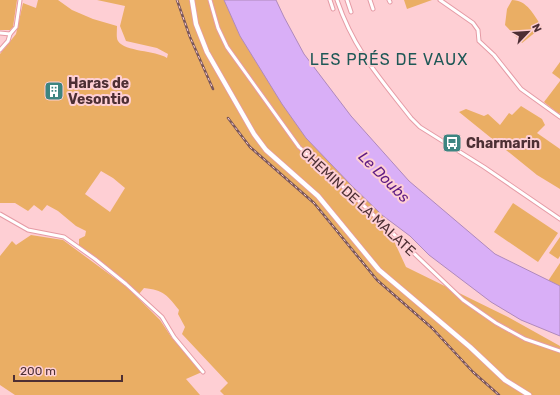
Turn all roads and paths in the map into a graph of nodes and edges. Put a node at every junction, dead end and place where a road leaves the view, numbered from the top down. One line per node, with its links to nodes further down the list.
1 (20, 0): 13 (street)
2 (192, 0): 20 (main road)
3 (210, 0): 18 (street, CHEMIN DE LA MALATE)
4 (330, 0): 9 (street)
5 (337, 0): 17 (street)
6 (347, 0): 11 (street)
7 (370, 0): 10 (street)
8 (440, 0): 15 (street)
9 (333, 9)
10 (373, 9)
11 (351, 12)
12 (0, 33): 13 (street)
13 (10, 34): 14 (street)
14 (0, 50)
15 (560, 118)
16 (0, 214): 19 (street)
17 (560, 219)
18 (560, 351)
19 (204, 372)
20 (529, 395)

